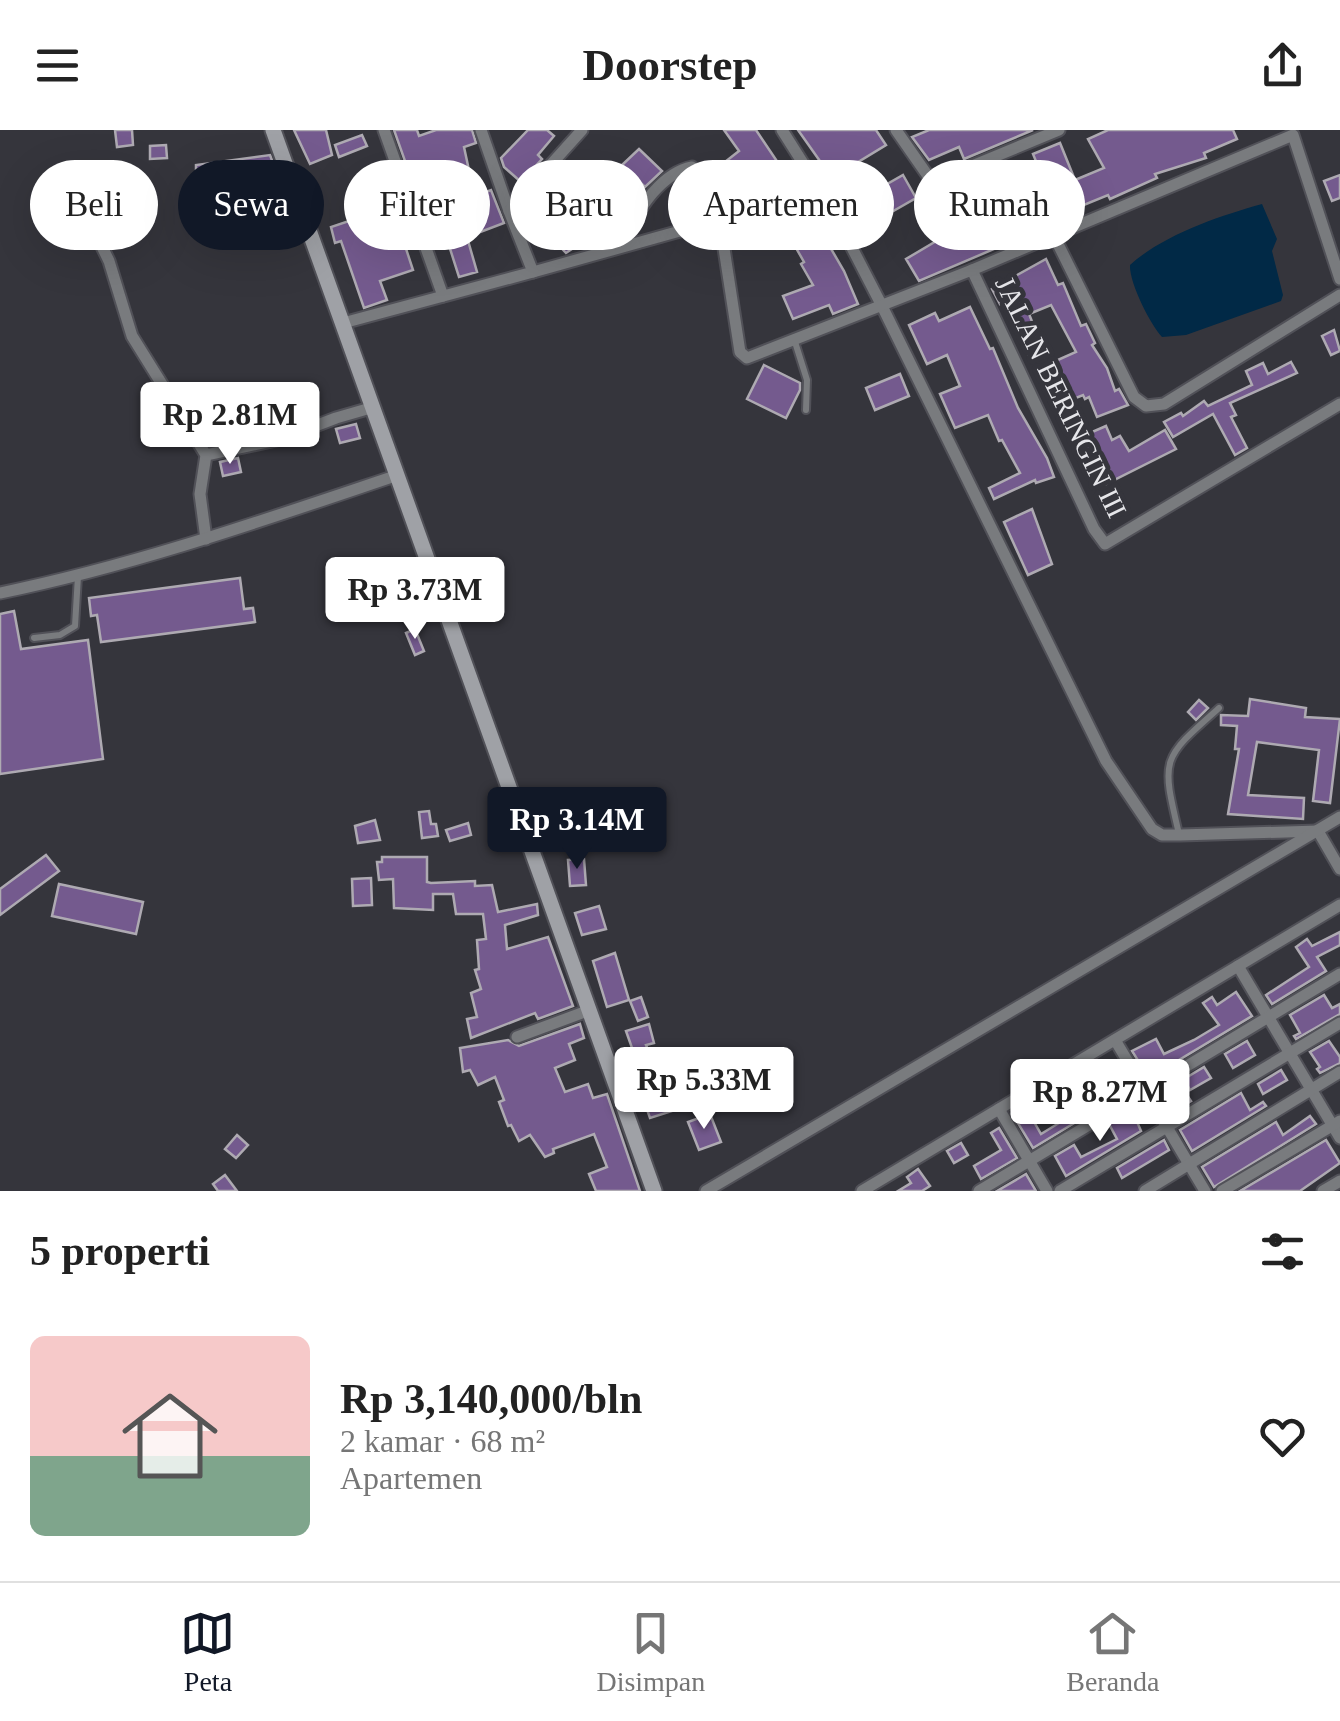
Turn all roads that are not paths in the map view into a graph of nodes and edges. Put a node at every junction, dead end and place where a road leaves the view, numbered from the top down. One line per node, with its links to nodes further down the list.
1 (273, 130): 24 (street)
2 (384, 130): 22 (street)
3 (481, 130): 11 (street)
4 (582, 130): 11 (street)
5 (782, 130): 23 (street)
6 (896, 130): 7 (street)
7 (1059, 130)
8 (1296, 132): 12 (street); 20 (street)
9 (668, 179): 10 (street)
10 (648, 203)
11 (508, 211): 19 (street)
12 (1085, 223)
13 (648, 239): 25 (street)
14 (103, 250): 29 (street)
15 (609, 250): 19 (street)
16 (1020, 250): 18 (street)
17 (1061, 250): 21 (street)
18 (972, 270): 23 (street); 26 (street, JALAN BERINGIN III)
19 (533, 272): 22 (street)
20 (1340, 279)
21 (1340, 295)
22 (444, 296): 24 (street)
23 (882, 306): 25 (street); 37 (street)
24 (342, 323): 27 (street)
25 (795, 342): 28 (lane)
26 (1340, 404)
27 (374, 408): 29 (street); 30 (street)
28 (806, 410)
29 (206, 455): 31 (street)
30 (398, 475): 31 (street); 43 (street)
31 (206, 539): 32 (street)
32 (78, 576): 33 (street); 34 (lane)
33 (0, 592)
34 (34, 638)
35 (1218, 708): 37 (lane)
36 (1340, 817): 38 (street)
37 (1180, 835): 38 (street)
38 (1320, 836): 39 (street); 61 (street)
39 (1340, 869)
40 (1340, 905): 41 (street)
41 (1238, 966): 44 (street); 47 (street)
42 (1340, 974): 44 (street)
43 (590, 1010): 46 (street); 60 (street)
44 (1268, 1018): 48 (street); 51 (street)
45 (1340, 1023): 48 (street)
46 (517, 1038)
47 (1115, 1040): 51 (street); 52 (street)
48 (1290, 1052): 50 (street); 54 (street)
49 (1340, 1072): 50 (street)
50 (1311, 1090): 53 (street); 57 (street)
51 (1148, 1092): 54 (street); 56 (street)
52 (999, 1109): 56 (street); 59 (street)
53 (1336, 1123): 55 (street); 68 (street)
54 (1167, 1130): 57 (street); 65 (street)
55 (1340, 1138)
56 (1032, 1160): 63 (street); 64 (street)
57 (1188, 1165): 66 (street); 67 (street)
58 (1340, 1181): 69 (street)
59 (880, 1186): 62 (street)
60 (654, 1191)
61 (706, 1191)
62 (862, 1191)
63 (979, 1191)
64 (1047, 1191)
65 (1060, 1191)
66 (1145, 1191)
67 (1205, 1191)
68 (1222, 1191)
69 (1323, 1191)

